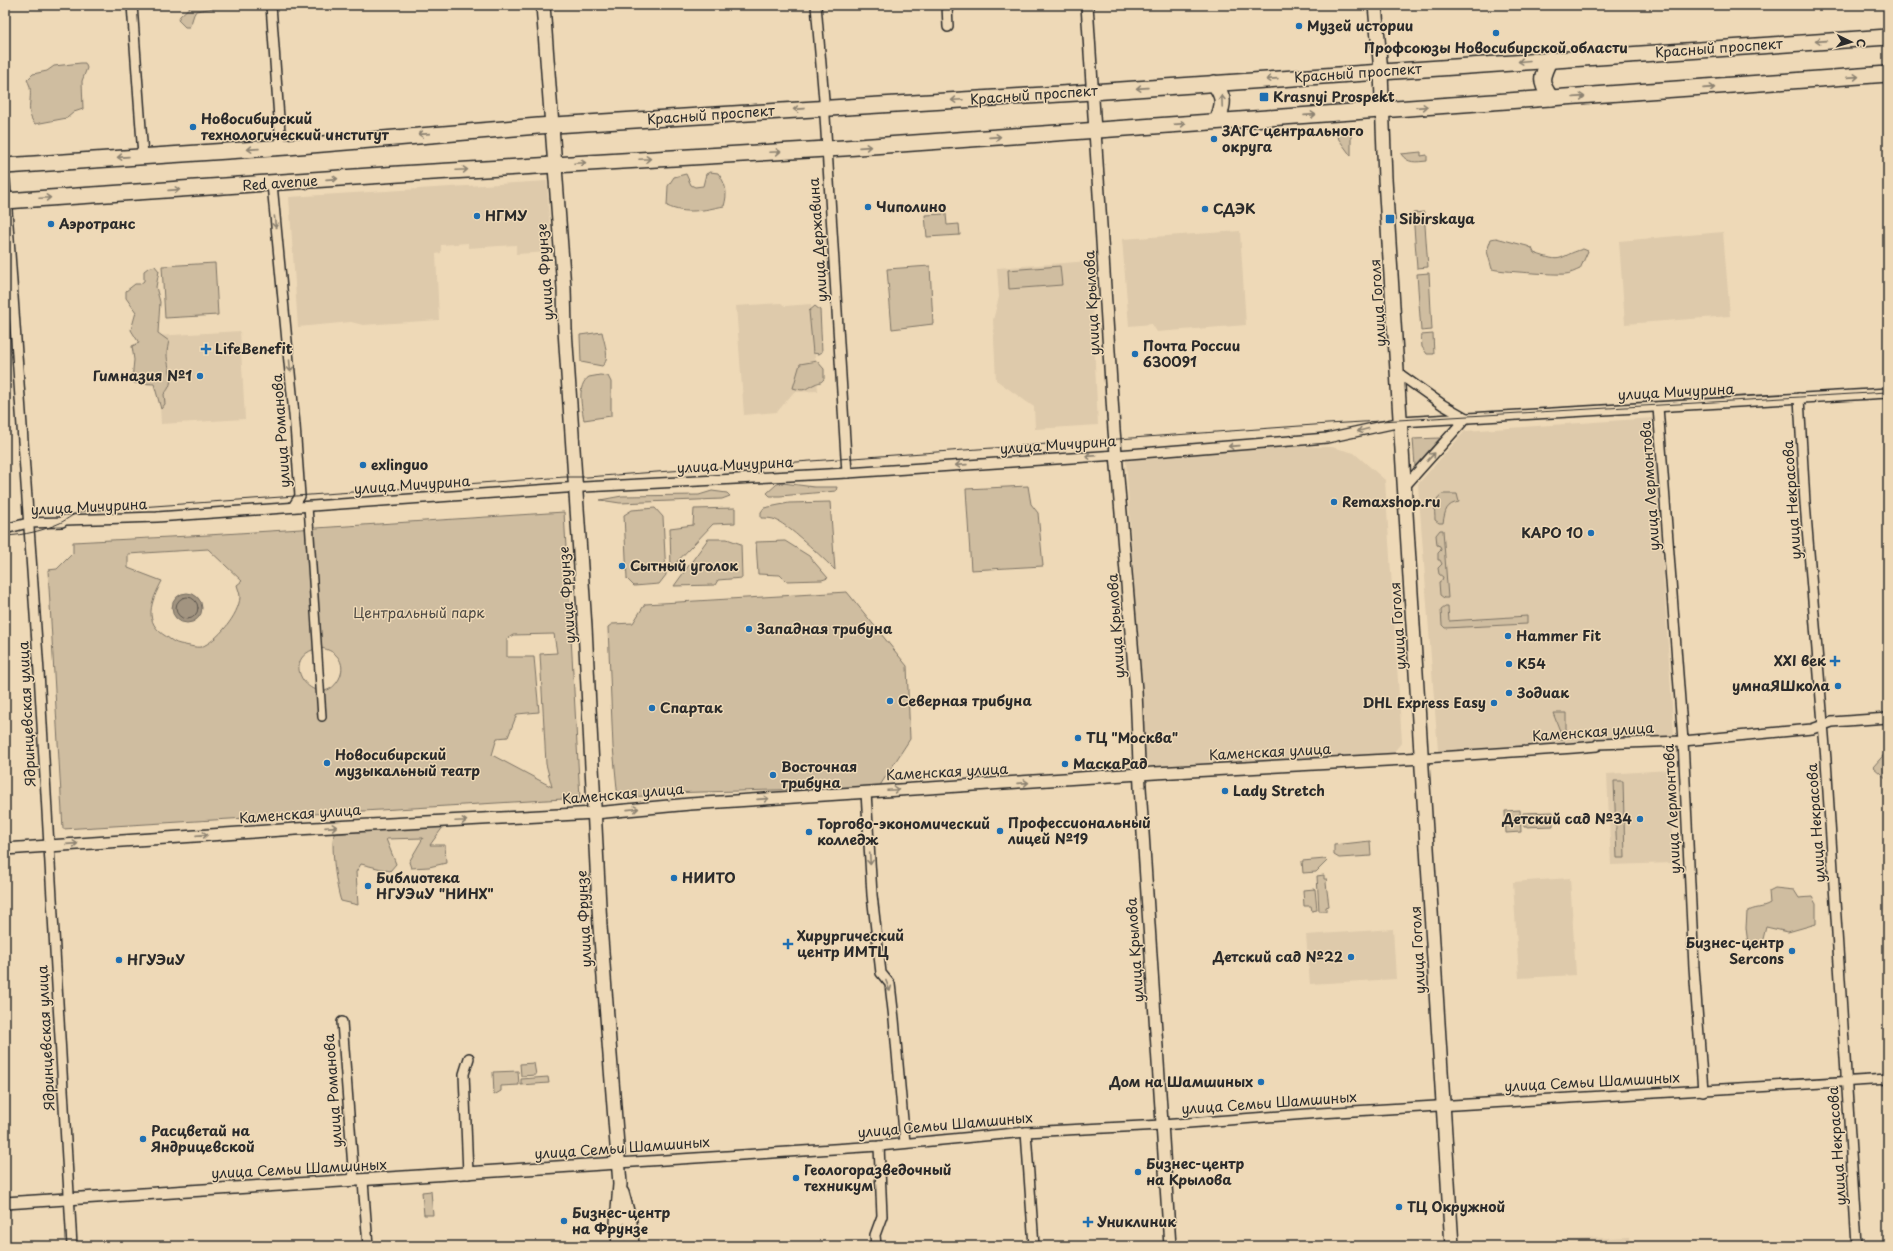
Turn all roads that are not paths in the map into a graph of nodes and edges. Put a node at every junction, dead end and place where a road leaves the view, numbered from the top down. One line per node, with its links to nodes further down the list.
1 (132, 5): 23 (street)
2 (271, 5): 21 (street)
3 (543, 5): 19 (main road, улица Фрунзе)
4 (816, 5): 16 (street, улица Державина)
5 (947, 5): 8 (street)
6 (1087, 5): 14 (street, улица Крылова)
7 (1375, 5): 11 (main road, улица Гоголя)
8 (948, 27)
9 (1888, 37): 10 (main road, Красный проспект, one-way to 10)
10 (1550, 59): 11 (main road, Красный проспект, one-way to 11); 15 (main road)
11 (1381, 72): 13 (main road, Красный проспект, one-way to 13); 17 (main road, улица Гоголя)
12 (1888, 74): 15 (main road, one-way to 12)
13 (1214, 83): 14 (main road, Красный проспект, one-way to 14); 18 (main road, one-way to 13)
14 (1093, 92): 16 (main road, Красный проспект, one-way to 16); 20 (street, улица Крылова)
15 (1551, 98): 17 (main road, one-way to 15)
16 (824, 108): 19 (main road, Красный проспект, one-way to 19); 22 (street, улица Державина)
17 (1383, 110): 18 (main road, one-way to 17); 29 (main road, улица Гоголя)
18 (1217, 121): 20 (main road, one-way to 18)
19 (551, 125): 21 (main road, Красный проспект, one-way to 21); 24 (main road, улица Фрунзе)
20 (1096, 130): 22 (main road, one-way to 20); 35 (street, улица Крылова)
21 (281, 147): 23 (main road, one-way to 23)
22 (826, 149): 24 (main road, one-way to 22); 36 (street, улица Державина)
23 (143, 156): 25 (main road, one-way to 25)
24 (554, 165): 27 (main road, Red avenue, one-way to 24); 38 (main road, улица Фрунзе)
25 (5, 166)
26 (5, 181): 28 (street, Ядринцевская улица)
27 (272, 184): 28 (main road, Red avenue, one-way to 27); 40 (street, улица Романова, one-way to 40)
28 (5, 201): 41 (street, Ядринцевская улица)
29 (1398, 373): 33 (street); 34 (main road, улица Гоголя)
30 (1888, 393): 31 (street, улица Мичурина)
31 (1799, 398): 32 (street, улица Мичурина); 45 (street, улица Некрасова)
32 (1658, 407): 33 (street, улица Мичурина); 46 (street, улица Лермонтова)
33 (1466, 418): 34 (street, улица Мичурина); 37 (street, one-way to 33)
34 (1401, 422): 35 (street, улица Мичурина, one-way to 35); 37 (main road, улица Гоголя)
35 (1117, 455): 36 (street, улица Мичурина, one-way to 36); 48 (street, улица Крылова)
36 (847, 473): 38 (street, улица Мичурина)
37 (1405, 486): 47 (main road, улица Гоголя)
38 (576, 488): 39 (street, улица Мичурина); 50 (main road, улица Фрунзе)
39 (308, 506): 40 (street, улица Мичурина); 43 (street)
40 (293, 507): 41 (street, улица Мичурина)
41 (28, 523): 42 (street, улица Мичурина); 51 (street, Ядринцевская улица)
42 (5, 529)
43 (322, 717)
44 (1888, 718): 45 (street, Каменская улица)
45 (1823, 725): 46 (street, Каменская улица); 56 (street, улица Некрасова)
46 (1683, 741): 47 (street, Каменская улица); 57 (street, улица Лермонтова)
47 (1423, 758): 48 (street, Каменская улица); 58 (main road, улица Гоголя)
48 (1140, 775): 49 (street, Каменская улица, one-way to 48); 59 (street, улица Крылова)
49 (866, 792): 50 (street, Каменская улица, one-way to 49); 61 (street, one-way to 61)
50 (595, 813): 51 (street, Каменская улица, one-way to 50); 63 (main road, улица Фрунзе)
51 (49, 845): 52 (street, Каменская улица); 67 (street, Ядринцевская улица)
52 (5, 849)
53 (342, 1022): 65 (street, улица Романова)
54 (469, 1058): 64 (street)
55 (1888, 1079): 56 (street, улица Семьи Шамшиных)
56 (1846, 1082): 57 (street, улица Семьи Шамшиных); 77 (street, улица Некрасова)
57 (1703, 1091): 58 (street, улица Семьи Шамшиных)
58 (1444, 1106): 59 (street, улица Семьи Шамшиных); 76 (main road, улица Гоголя)
59 (1162, 1125): 60 (street, улица Семьи Шамшиных); 75 (street, улица Крылова)
60 (1026, 1132): 61 (street, улица Семьи Шамшиных); 74 (street)
61 (905, 1143): 62 (street, улица Семьи Шамшиных)
62 (879, 1146): 63 (street, улица Семьи Шамшиных); 73 (street)
63 (618, 1163): 64 (street, улица Семьи Шамшиных); 66 (main road, улица Фрунзе)
64 (468, 1174): 65 (street, улица Семьи Шамшиных)
65 (358, 1181): 67 (street, улица Семьи Шамшиных); 70 (street, улица Романова)
66 (620, 1184): 71 (main road, улица Фрунзе); 72 (main road, улица Фрунзе)
67 (69, 1199): 68 (street, улица Семьи Шамшиных); 69 (street, Ядринцевская улица)
68 (5, 1203)
69 (72, 1246)
70 (368, 1246)
71 (619, 1246)
72 (632, 1246)
73 (876, 1246)
74 (1034, 1246)
75 (1170, 1246)
76 (1452, 1246)
77 (1857, 1246)

